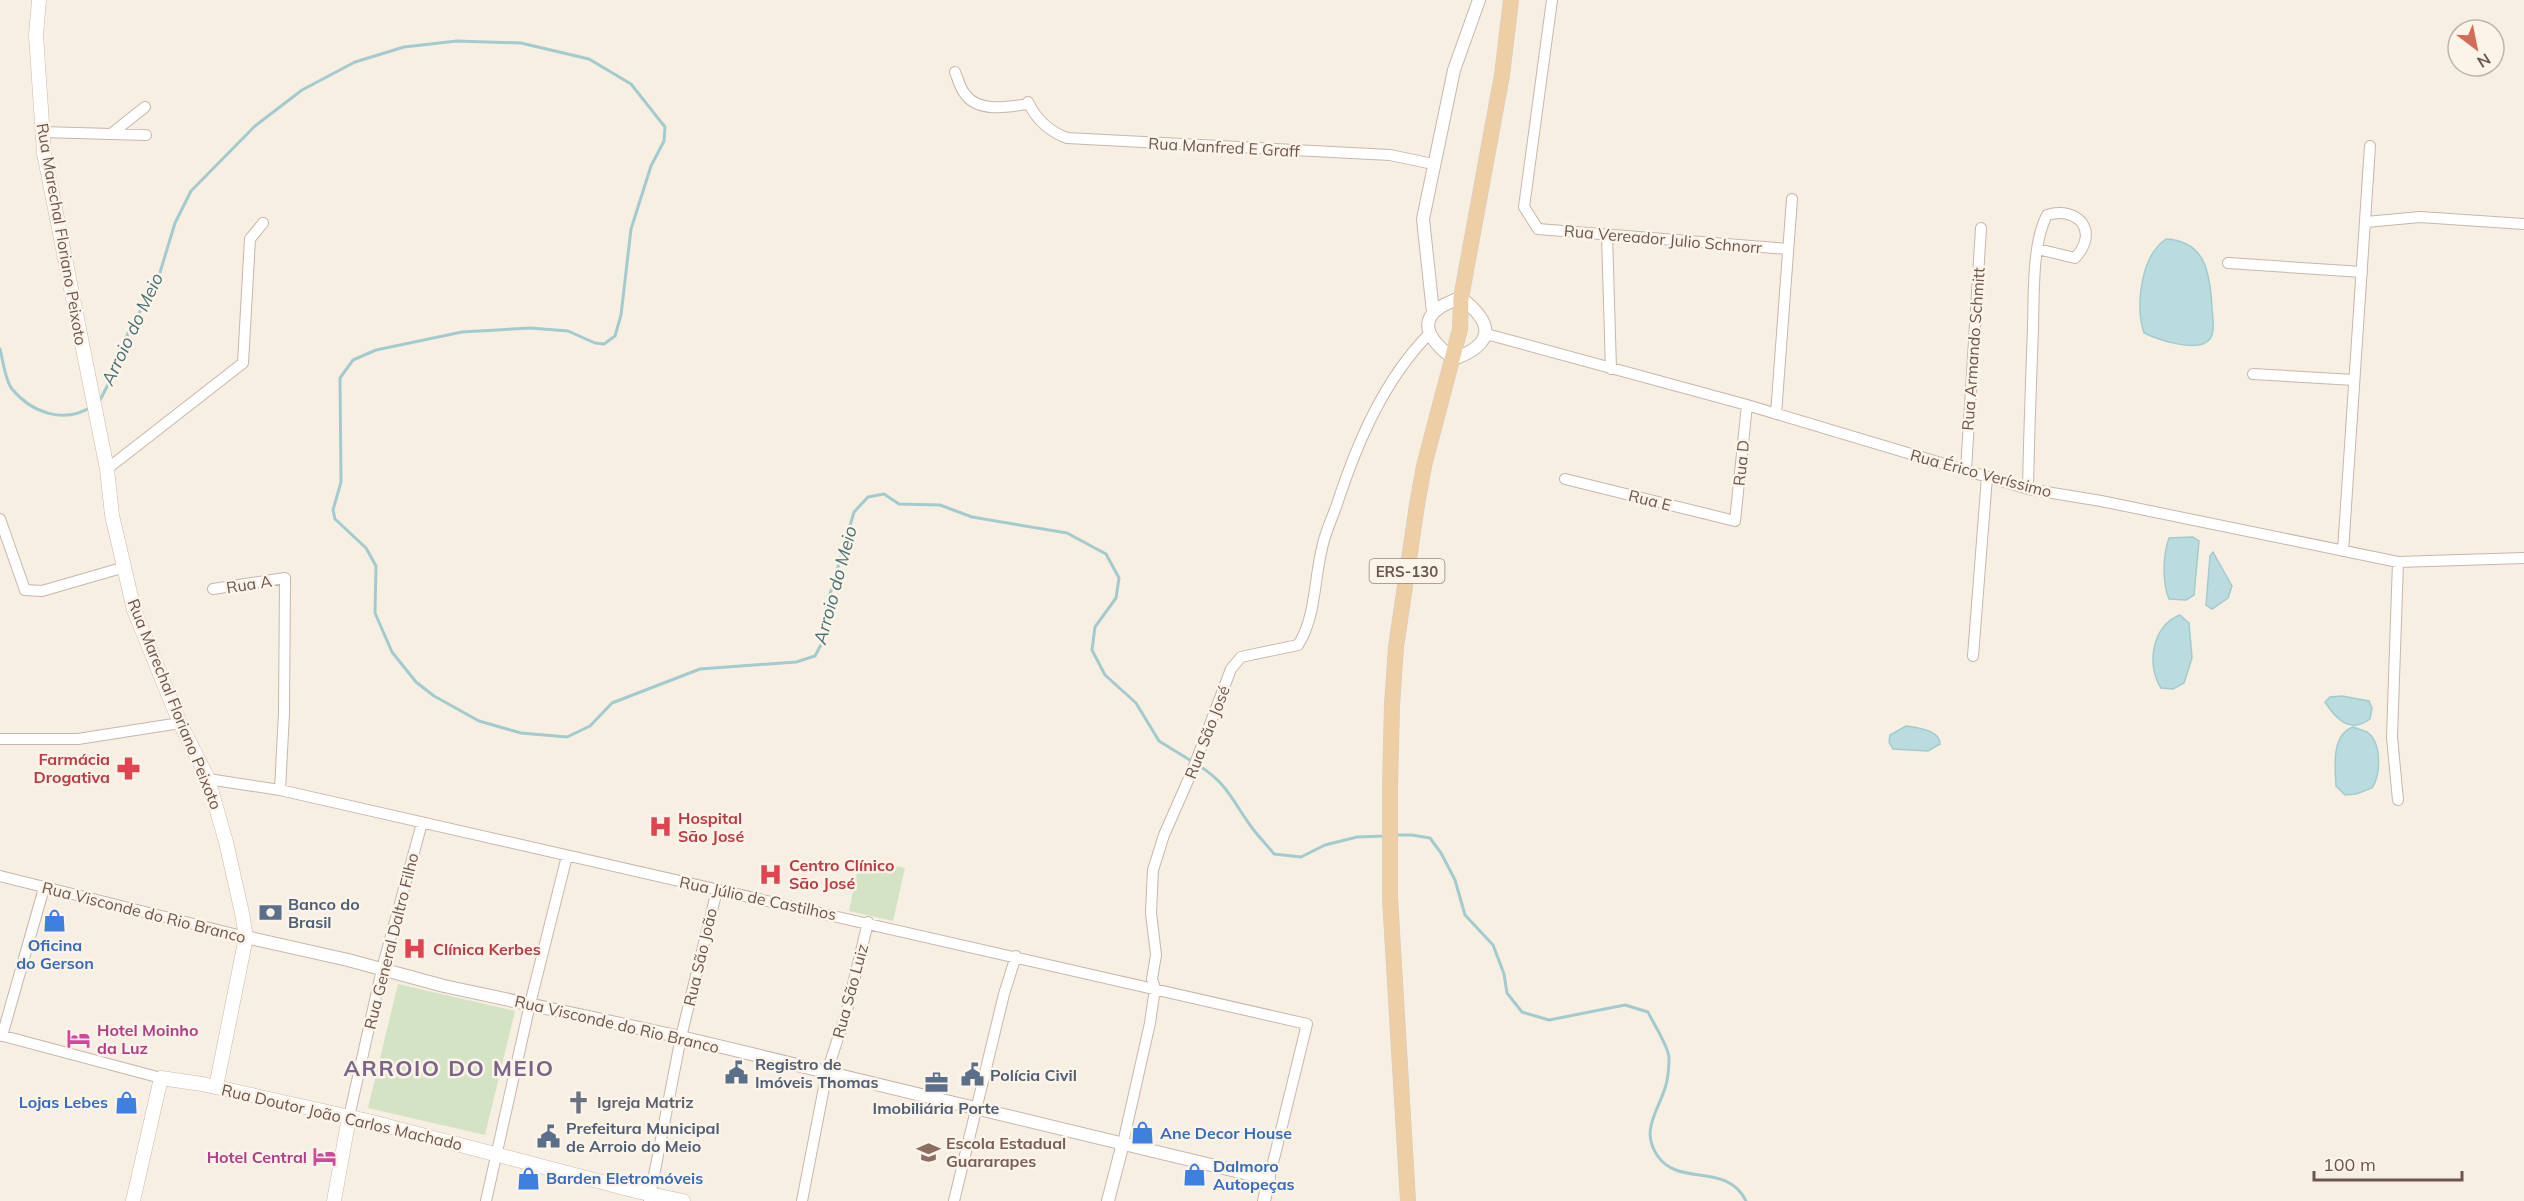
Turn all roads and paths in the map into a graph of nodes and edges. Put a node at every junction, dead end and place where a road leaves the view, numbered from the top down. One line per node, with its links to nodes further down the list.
1 (39, 0): 7 (main road, Rua Marechal Floriano Peixoto)
2 (1479, 0): 11 (street)
3 (1511, 0): 22 (main road, ERS-130)
4 (1552, 0): 17 (street, Rua Vereador Julio Schnorr)
5 (955, 72): 11 (street, Rua Manfred E Graff)
6 (145, 107): 8 (street)
7 (42, 132): 8 (street); 32 (main road, Rua Marechal Floriano Peixoto)
8 (111, 134): 9 (street)
9 (146, 135)
10 (2370, 146): 13 (street)
11 (1434, 164): 23 (street)
12 (1792, 199): 18 (street)
13 (2366, 222): 15 (street); 21 (street)
14 (263, 223): 32 (street)
15 (2524, 224)
16 (1981, 228): 33 (street, Rua Armando Schmitt)
17 (1607, 235): 18 (street, Rua Vereador Julio Schnorr); 27 (street)
18 (1788, 249): 31 (street)
19 (2038, 249): 19 (street); 36 (street)
20 (2228, 263): 21 (street)
21 (2362, 272): 29 (street)
22 (1461, 298): 23 (street); 25 (street); 26 (main road, ERS-130)
23 (1433, 312): 24 (street)
24 (1429, 334): 26 (street); 59 (street, Rua São José)
25 (1485, 337): 26 (street); 27 (street, Rua Érico Veríssimo)
26 (1454, 359): 80 (main road, ERS-130)
27 (1611, 369): 30 (street, Rua Érico Veríssimo)
28 (2253, 374): 29 (street)
29 (2354, 380): 39 (street)
30 (1747, 405): 31 (street, Rua Érico Veríssimo); 38 (street, Rua D)
31 (1776, 414): 33 (street, Rua Érico Veríssimo)
32 (107, 469): 42 (main road, Rua Marechal Floriano Peixoto)
33 (1966, 470): 34 (street, Rua Érico Veríssimo)
34 (1987, 477): 36 (street, Rua Érico Veríssimo); 44 (street)
35 (1565, 479): 38 (street, Rua E)
36 (2028, 489): 39 (street, Rua Érico Veríssimo)
37 (0, 519): 42 (street)
38 (1735, 521)
39 (2343, 551): 41 (street, Rua Érico Veríssimo)
40 (2524, 558): 41 (street, Rua Érico Veríssimo)
41 (2398, 562): 49 (street)
42 (125, 567): 45 (main road, Rua Marechal Floriano Peixoto)
43 (213, 589): 48 (street, Rua A)
44 (1973, 656)
45 (180, 723): 46 (street); 47 (main road, Rua Marechal Floriano Peixoto)
46 (0, 739)
47 (208, 779): 48 (street, Rua Júlio de Castilhos); 56 (main road, Rua Marechal Floriano Peixoto)
48 (280, 790): 50 (street, Rua Júlio de Castilhos)
49 (2398, 800)
50 (422, 823): 51 (street, Rua Júlio de Castilhos); 58 (street, Rua General Daltro Filho)
51 (567, 856): 54 (street, Rua Júlio de Castilhos); 60 (street)
52 (0, 876): 53 (street, Rua Visconde do Rio Branco)
53 (44, 888): 56 (street, Rua Visconde do Rio Branco); 61 (street)
54 (717, 890): 55 (street, Rua Júlio de Castilhos); 62 (street, Rua São João)
55 (868, 922): 57 (street, Rua Júlio de Castilhos); 63 (street, Rua São Luiz)
56 (246, 937): 58 (street, Rua Visconde do Rio Branco); 65 (main road, Rua Marechal Floriano Peixoto)
57 (1016, 956): 59 (street, Rua Júlio de Castilhos); 66 (street)
58 (382, 969): 60 (street, Rua Visconde do Rio Branco); 67 (street, Rua General Daltro Filho)
59 (1155, 988): 68 (street, Rua São José); 70 (street, Rua Júlio de Castilhos)
60 (530, 1004): 62 (street, Rua Visconde do Rio Branco); 69 (street)
61 (1, 1036): 64 (street, Rua Doutor João Carlos Machado)
62 (681, 1038): 63 (street, Rua Visconde do Rio Branco); 71 (street, Rua São João)
63 (827, 1072): 66 (street, Rua Visconde do Rio Branco); 76 (street, Rua São Luiz)
64 (161, 1078): 65 (main road, Rua Doutor João Carlos Machado); 72 (main road)
65 (216, 1087): 67 (main road, Rua Doutor João Carlos Machado)
66 (975, 1108): 68 (street, Rua Visconde do Rio Branco); 77 (street)
67 (349, 1117): 69 (main road, Rua Doutor João Carlos Machado); 73 (main road, Rua General Daltro Filho)
68 (1123, 1143): 70 (street, Rua Visconde do Rio Branco); 78 (street, Rua São José)
69 (497, 1154): 71 (main road, Rua Doutor João Carlos Machado); 74 (street)
70 (1269, 1179): 79 (street)
71 (650, 1198): 75 (main road, Rua Doutor João Carlos Machado)
72 (133, 1201)
73 (334, 1201)
74 (486, 1201)
75 (683, 1201)
76 (802, 1201)
77 (954, 1201)
78 (1108, 1201)
79 (1264, 1201)
80 (1408, 1201)

